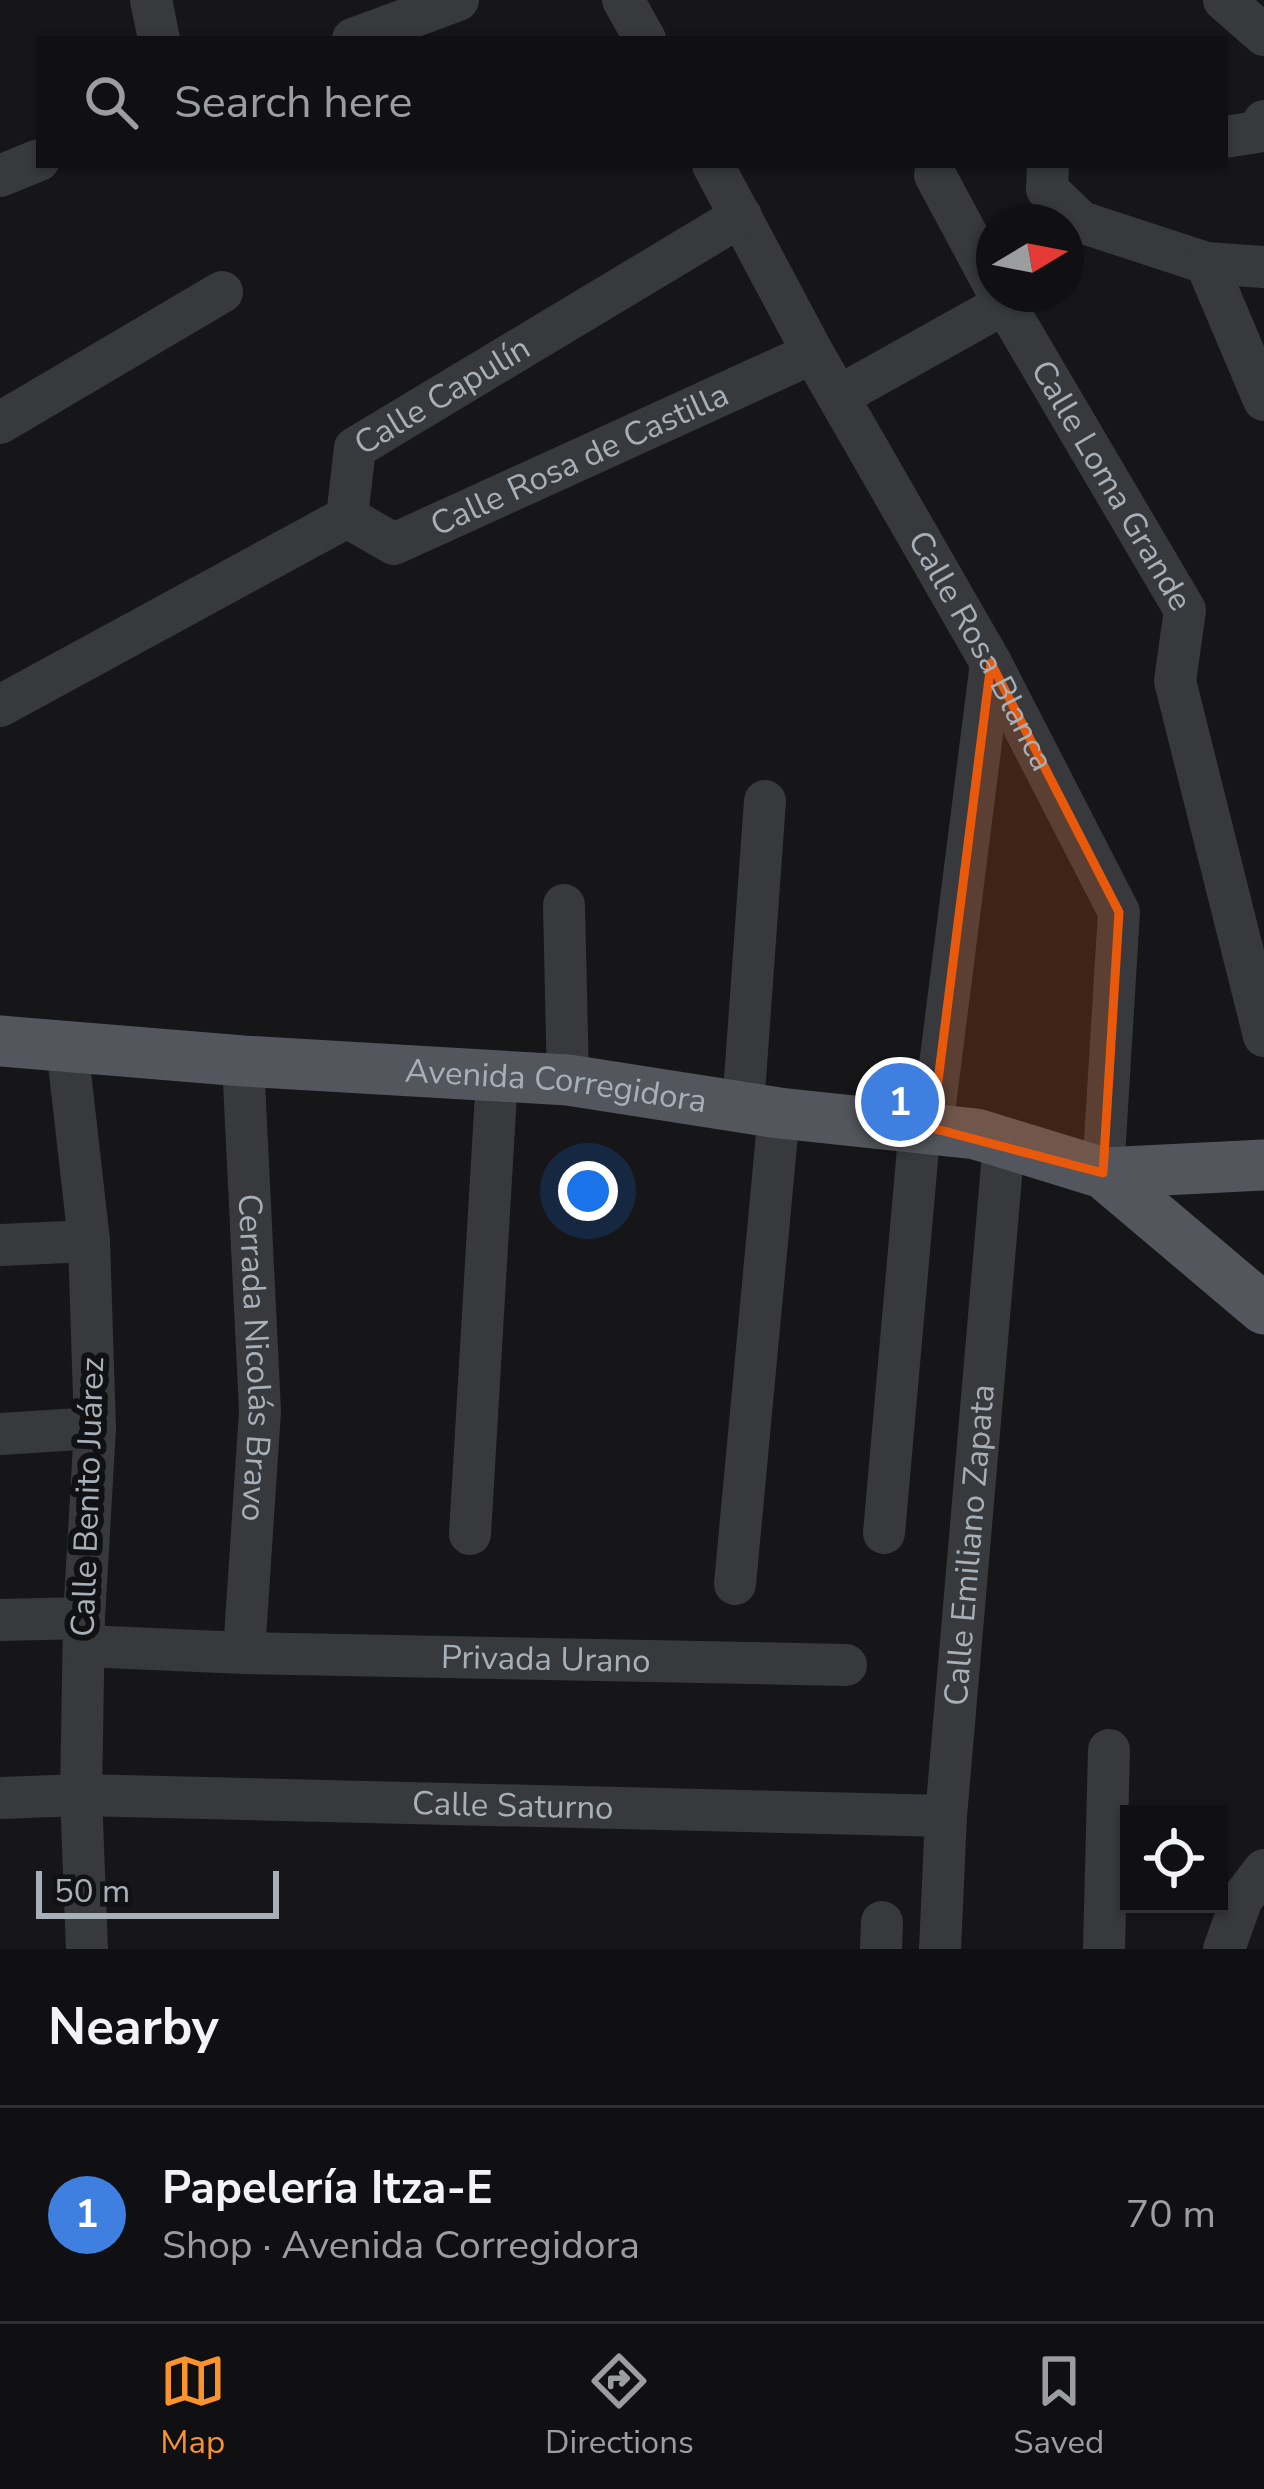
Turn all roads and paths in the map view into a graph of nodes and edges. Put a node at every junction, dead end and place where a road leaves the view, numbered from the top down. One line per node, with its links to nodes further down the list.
1 (151, 0): 7 (street)
2 (458, 0): 5 (street)
3 (623, 0): 8 (street)
4 (1224, 0): 6 (street)
5 (360, 24)
6 (1264, 35)
7 (158, 36)
8 (642, 36)
9 (1264, 121): 10 (street)
10 (1228, 137)
11 (36, 161): 15 (street)
12 (715, 168): 16 (street, Calle Rosa Blanca)
13 (1048, 168): 18 (street)
14 (935, 175): 17 (street, Calle Loma Grande)
15 (0, 176)
16 (741, 216): 23 (street, Calle Rosa Blanca); 27 (street, Calle Capulín)
17 (976, 251)
18 (1206, 263): 19 (street); 25 (street)
19 (1264, 267)
20 (221, 292): 26 (street)
21 (976, 309): 24 (street)
22 (1010, 312): 32 (street, Calle Loma Grande)
23 (813, 353): 24 (street, Calle Rosa Blanca); 27 (street, Calle Rosa de Castilla)
24 (839, 396): 28 (street, Calle Rosa Blanca)
25 (1264, 400)
26 (0, 423)
27 (347, 517): 29 (street)
28 (991, 663): 39 (street); 42 (street, Calle Rosa Blanca)
29 (0, 706)
30 (765, 800): 38 (street)
31 (564, 905): 37 (street)
32 (1264, 1036)
33 (0, 1041): 34 (main road, Avenida Corregidora)
34 (67, 1046): 35 (main road, Avenida Corregidora); 43 (street, Calle Benito Juárez)
35 (243, 1061): 36 (main road, Avenida Corregidora); 53 (street, Cerrada Nicolás Bravo)
36 (497, 1077): 37 (main road, Avenida Corregidora); 49 (street)
37 (568, 1080): 38 (main road, Avenida Corregidora)
38 (761, 1110): 39 (main road, Avenida Corregidora); 50 (street)
39 (926, 1127): 40 (main road, Avenida Corregidora); 48 (street)
40 (1004, 1142): 42 (main road, Avenida Corregidora); 58 (street, Calle Emiliano Zapata)
41 (1264, 1165): 42 (main road, Avenida Corregidora)
42 (1102, 1173): 45 (main road, Avenida Corregidora)
43 (88, 1241): 44 (street); 46 (street, Calle Benito Juárez)
44 (0, 1245)
45 (1264, 1309)
46 (95, 1428): 47 (street); 52 (street, Calle Benito Juárez)
47 (0, 1434)
48 (884, 1533)
49 (470, 1534)
50 (736, 1584)
51 (0, 1620): 52 (street, Privada Urano)
52 (84, 1632): 53 (street, Privada Urano); 56 (street, Calle Benito Juárez)
53 (244, 1653): 54 (street, Privada Urano)
54 (846, 1665)
55 (1109, 1750): 62 (street)
56 (81, 1795): 57 (street, Calle Saturno); 58 (street, Calle Saturno); 60 (street, Calle Benito Juárez)
57 (0, 1798)
58 (946, 1816): 61 (street, Calle Emiliano Zapata)
59 (1264, 1870): 63 (street)
60 (87, 1949)
61 (940, 1949)
62 (1105, 1949)
63 (1224, 1949)

